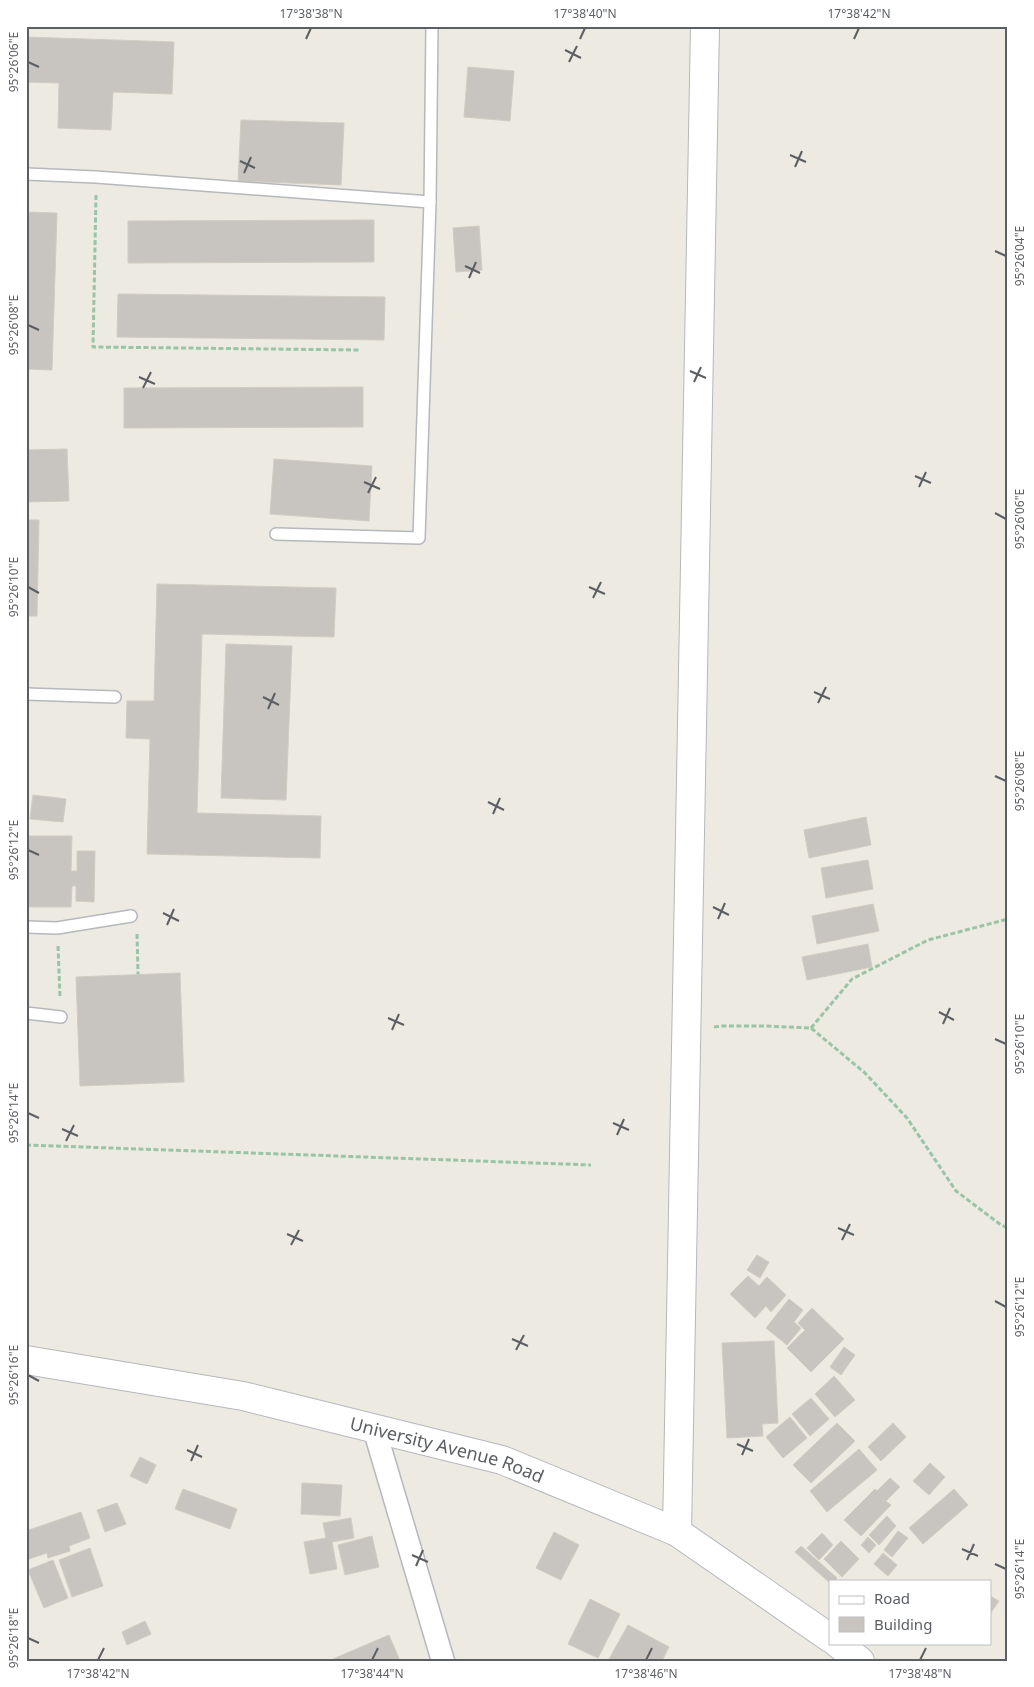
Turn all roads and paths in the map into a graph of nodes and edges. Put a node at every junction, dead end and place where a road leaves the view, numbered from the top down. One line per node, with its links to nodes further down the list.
1 (432, 26): 5 (lane)
2 (706, 26): 18 (street)
3 (26, 174): 4 (lane)
4 (96, 177): 5 (lane); 6 (path)
5 (430, 202): 7 (lane)
6 (361, 350)
7 (276, 534)
8 (26, 694): 9 (lane)
9 (115, 697)
10 (1008, 919): 17 (path)
11 (134, 921): 13 (lane); 14 (path)
12 (26, 927): 13 (lane)
13 (57, 928): 16 (path)
14 (138, 974)
15 (26, 1013): 16 (lane)
16 (61, 1017)
17 (812, 1028): 18 (path); 21 (path)
18 (686, 1032): 24 (street)
19 (26, 1145): 20 (path)
20 (591, 1165)
21 (1008, 1228)
22 (26, 1360): 23 (street, University Avenue Road)
23 (374, 1428): 24 (street, University Avenue Road); 27 (street)
24 (677, 1532): 25 (street, University Avenue Road)
25 (829, 1637)
26 (838, 1644): 28 (street)
27 (442, 1661)
28 (860, 1661)

